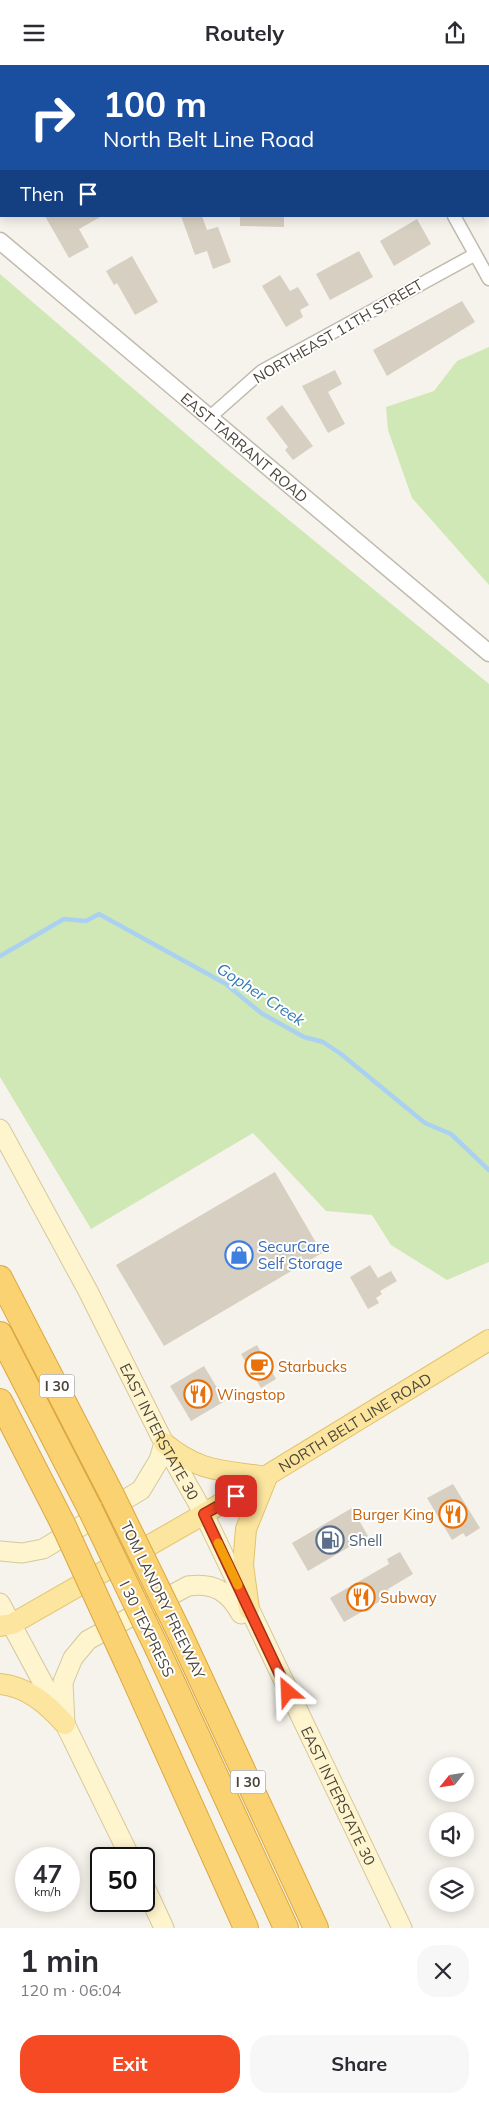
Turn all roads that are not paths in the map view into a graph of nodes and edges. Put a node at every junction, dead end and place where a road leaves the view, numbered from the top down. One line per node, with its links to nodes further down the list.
1 (455, 217): 3 (street)
2 (0, 241): 5 (street, EAST TARRANT ROAD)
3 (474, 255): 4 (street); 5 (street, NORTHEAST 11TH STREET)
4 (489, 279)
5 (210, 417): 6 (street, EAST TARRANT ROAD)
6 (489, 653)
7 (0, 1129): 12 (main road, EAST INTERSTATE 30)
8 (0, 1277): 28 (highway, TOM LANDRY FREEWAY / I 30, bridge)
9 (0, 1334): 27 (highway, I 30 TEXPRESS, bridge)
10 (489, 1341): 13 (main road, NORTH BELT LINE ROAD)
11 (0, 1401): 26 (highway, bridge)
12 (164, 1443): 13 (main road); 14 (main road, EAST INTERSTATE 30); 15 (main road)
13 (267, 1477): 14 (main road, NORTH BELT LINE ROAD); 17 (main road)
14 (204, 1514): 17 (main road, EAST INTERSTATE 30); 18 (main road, NORTH BELT LINE ROAD)
15 (0, 1551)
16 (0, 1603): 18 (main road)
17 (249, 1609): 20 (main road, EAST INTERSTATE 30)
18 (6, 1625): 19 (main road, NORTH BELT LINE ROAD); 22 (main road)
19 (0, 1640)
20 (280, 1676): 22 (main road); 29 (main road, EAST INTERSTATE 30)
21 (0, 1684): 22 (main road)
22 (64, 1724): 23 (main road)
23 (125, 1847)
24 (155, 1909): 25 (main road)
25 (164, 1928)
26 (246, 1928)
27 (286, 1928)
28 (316, 1928)
29 (402, 1928)

